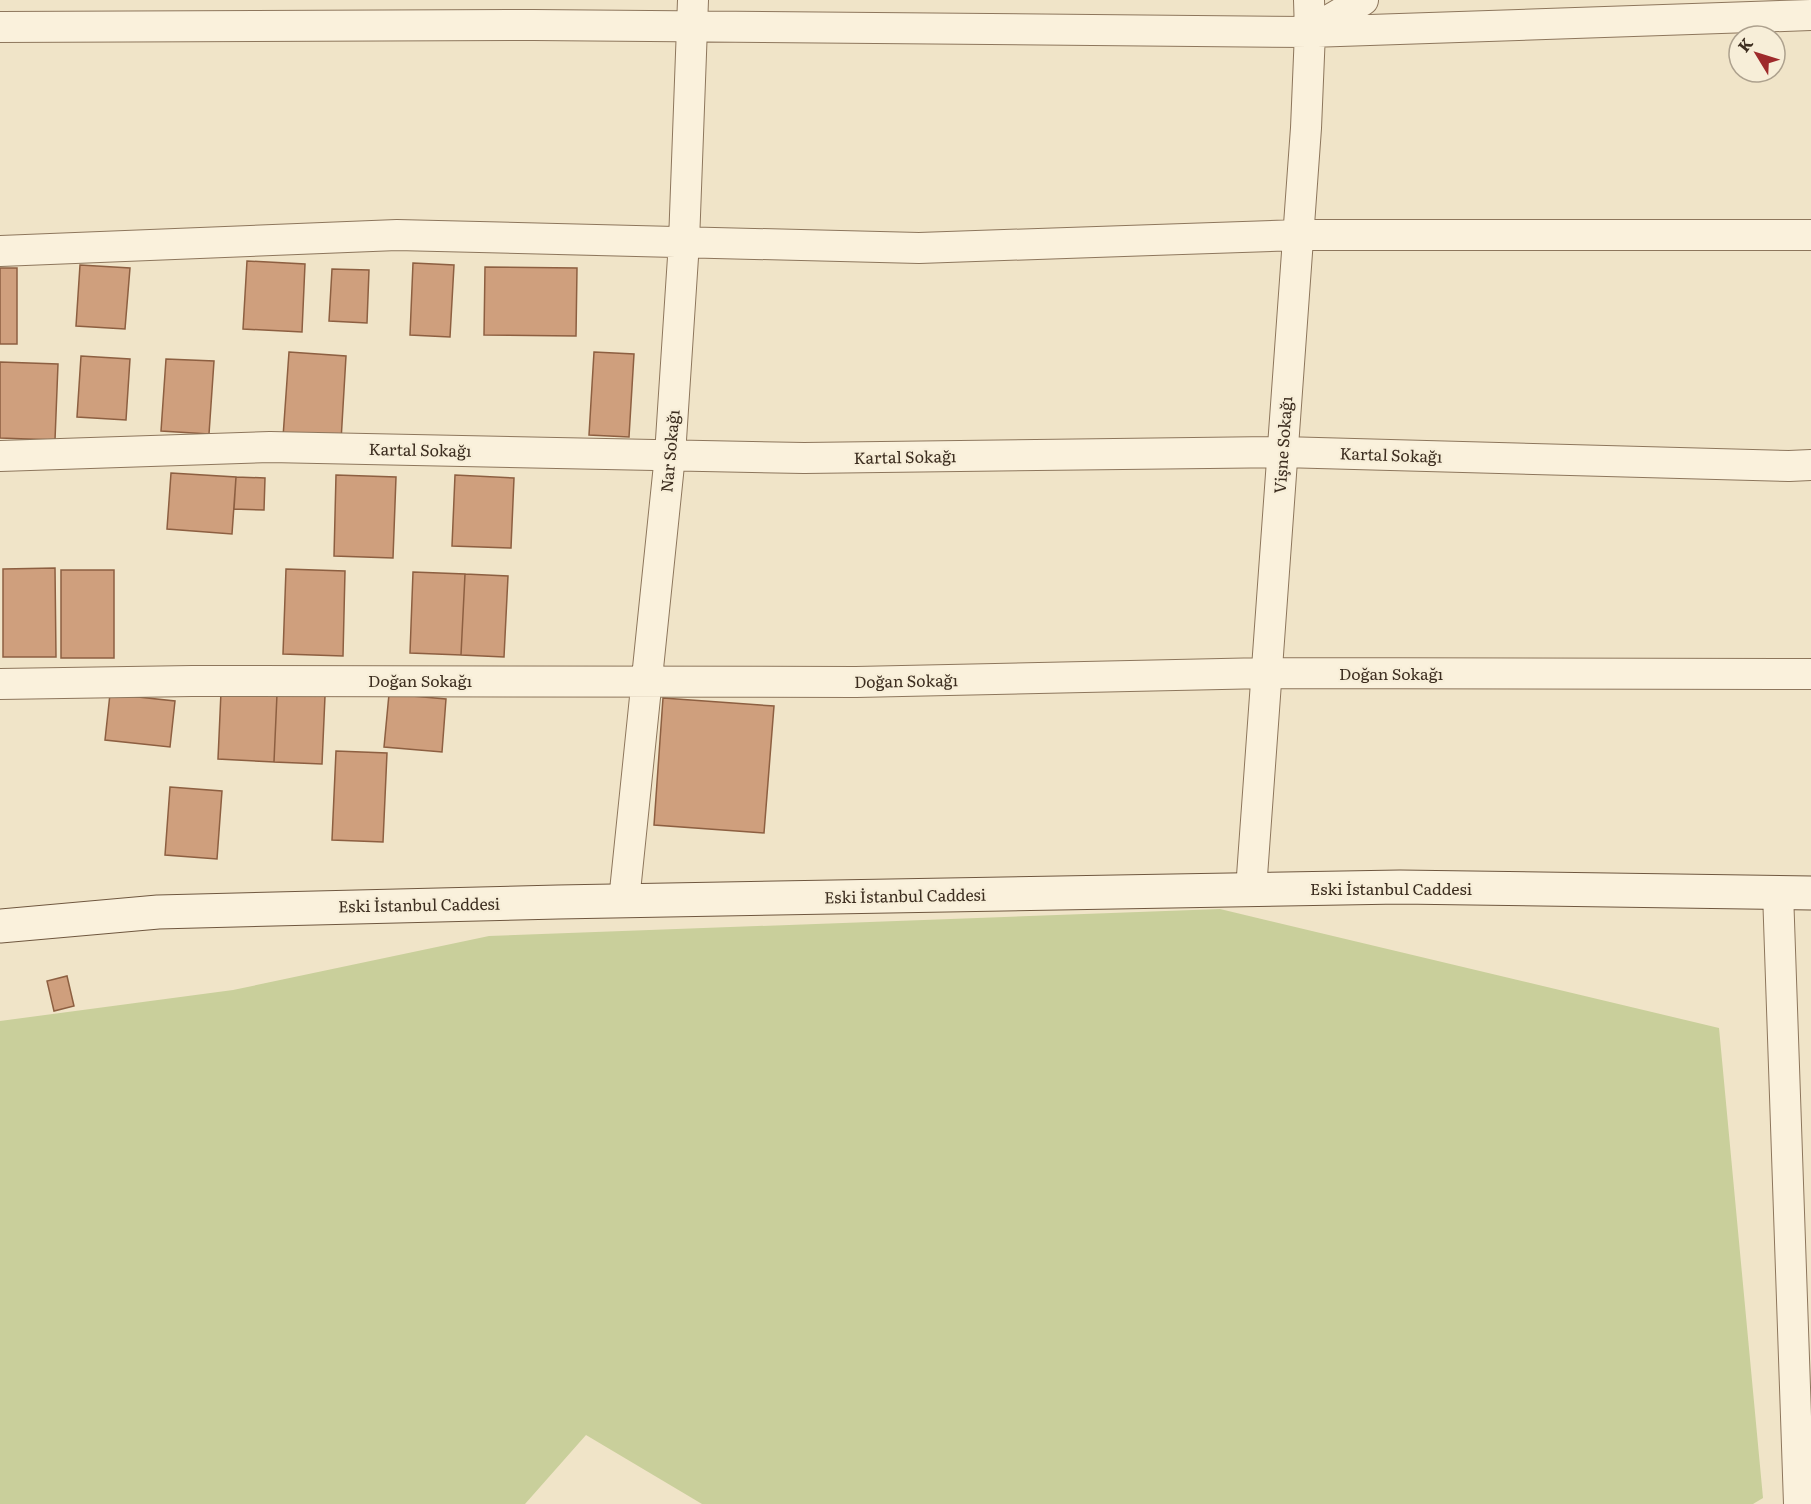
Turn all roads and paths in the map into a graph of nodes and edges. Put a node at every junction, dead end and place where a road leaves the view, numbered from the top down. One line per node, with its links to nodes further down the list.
1 (1309, 0): 7 (street, Vişne Sokağı)
2 (1363, 0): 7 (street)
3 (1666, 10): 5 (street); 7 (street)
4 (693, 13): 6 (street); 7 (street); 10 (street, Nar Sokağı)
5 (1811, 15)
6 (0, 27)
7 (1310, 32): 8 (street, Vişne Sokağı)
8 (1298, 235): 9 (street); 10 (street); 12 (street, Vişne Sokağı)
9 (1811, 235)
10 (684, 242): 11 (street); 13 (street, Nar Sokağı)
11 (0, 251)
12 (1282, 452): 13 (street, Kartal Sokağı); 15 (street, Kartal Sokağı); 16 (street, Vişne Sokağı)
13 (670, 455): 14 (street, Kartal Sokağı); 18 (street, Nar Sokağı)
14 (0, 456)
15 (1811, 465)
16 (1267, 674): 17 (street, Doğan Sokağı); 18 (street, Doğan Sokağı); 20 (street, Vişne Sokağı)
17 (1811, 674)
18 (646, 682): 19 (street, Doğan Sokağı); 23 (street, Nar Sokağı)
19 (0, 684)
20 (1251, 890): 21 (main road, Eski İstanbul Caddesi); 23 (main road, Eski İstanbul Caddesi)
21 (1778, 892): 22 (main road, Eski İstanbul Caddesi); 25 (street)
22 (1811, 893)
23 (624, 901): 24 (main road, Eski İstanbul Caddesi)
24 (0, 926)
25 (1799, 1504)

